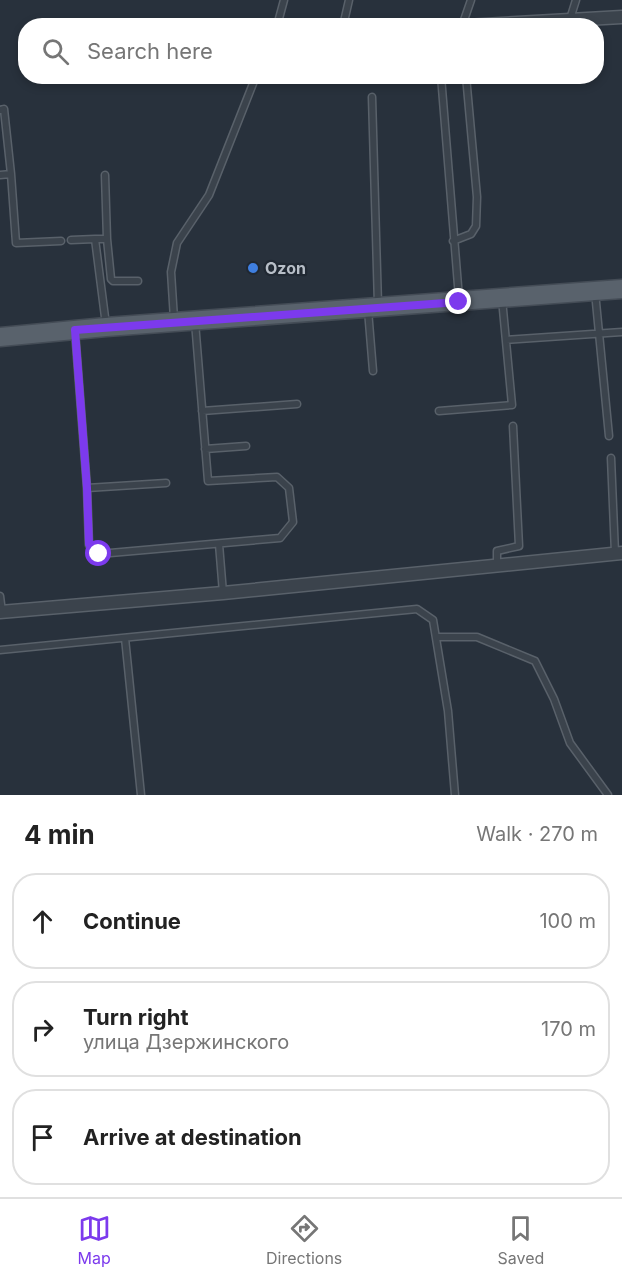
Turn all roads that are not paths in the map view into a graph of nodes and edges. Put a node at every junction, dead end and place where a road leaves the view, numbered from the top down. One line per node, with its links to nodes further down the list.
1 (284, 0): 6 (lane)
2 (349, 0): 7 (lane)
3 (471, 0): 8 (lane)
4 (576, 0): 9 (lane)
5 (622, 17): 10 (street)
6 (279, 18)
7 (345, 18)
8 (466, 18)
9 (571, 18)
10 (604, 18)
11 (253, 84): 31 (lane)
12 (442, 84): 22 (lane)
13 (467, 84): 22 (lane)
14 (372, 97): 29 (lane)
15 (0, 110): 16 (lane)
16 (11, 174): 18 (lane); 23 (lane)
17 (105, 174): 20 (lane)
18 (0, 175)
19 (95, 239): 20 (lane); 21 (lane); 32 (lane)
20 (107, 239): 24 (lane)
21 (71, 240)
22 (453, 240): 28 (lane)
23 (61, 241)
24 (138, 281)
25 (622, 289): 26 (main road)
26 (595, 291): 27 (main road); 35 (lane)
27 (502, 298): 28 (main road); 37 (lane)
28 (459, 302): 29 (main road)
29 (373, 309): 30 (main road); 38 (lane)
30 (195, 321): 31 (main road); 40 (lane)
31 (174, 322): 32 (main road)
32 (106, 327): 33 (main road)
33 (75, 330): 36 (main road); 48 (lane)
34 (622, 332): 35 (lane)
35 (600, 334): 37 (lane); 43 (lane)
36 (0, 337)
37 (506, 340): 41 (lane)
38 (373, 371)
39 (297, 404): 40 (lane)
40 (202, 411): 45 (lane)
41 (439, 411)
42 (513, 426): 51 (lane)
43 (609, 436)
44 (246, 446): 45 (lane)
45 (205, 449): 49 (lane)
46 (611, 458): 50 (lane)
47 (166, 483): 48 (lane)
48 (87, 488): 49 (lane)
49 (219, 544): 52 (lane)
50 (619, 553): 51 (street)
51 (496, 566): 52 (street)
52 (223, 593): 54 (street)
53 (0, 596): 54 (lane)
54 (1, 612)
55 (436, 637): 56 (lane); 59 (lane); 60 (lane)
56 (125, 638): 57 (lane); 58 (lane)
57 (0, 650)
58 (141, 795)
59 (455, 795)
60 (608, 795)

